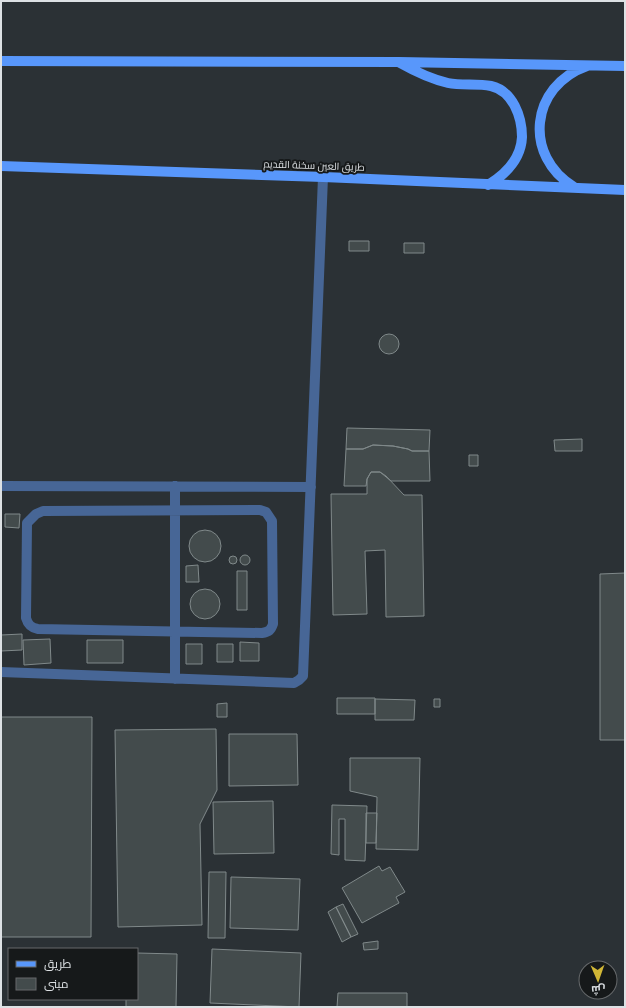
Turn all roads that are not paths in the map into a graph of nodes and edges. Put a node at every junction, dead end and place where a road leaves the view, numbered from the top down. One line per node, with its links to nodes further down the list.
1 (1, 60): 2 (main road)
2 (399, 62): 3 (main road); 7 (main road)
3 (591, 65): 4 (main road); 8 (main road)
4 (625, 66)
5 (1, 166): 6 (main road, طريق العين سخنة القديم)
6 (323, 177): 7 (main road, طريق العين سخنة القديم); 12 (lane)
7 (488, 185): 8 (main road, طريق العين سخنة القديم)
8 (575, 188): 9 (main road, طريق العين سخنة القديم)
9 (625, 190)
10 (1, 486): 11 (lane)
11 (175, 486): 12 (lane); 13 (lane)
12 (311, 487): 16 (lane)
13 (175, 510): 14 (lane); 14 (lane); 14 (lane)
14 (175, 632): 16 (lane)
15 (1, 672): 16 (lane)
16 (175, 679)

